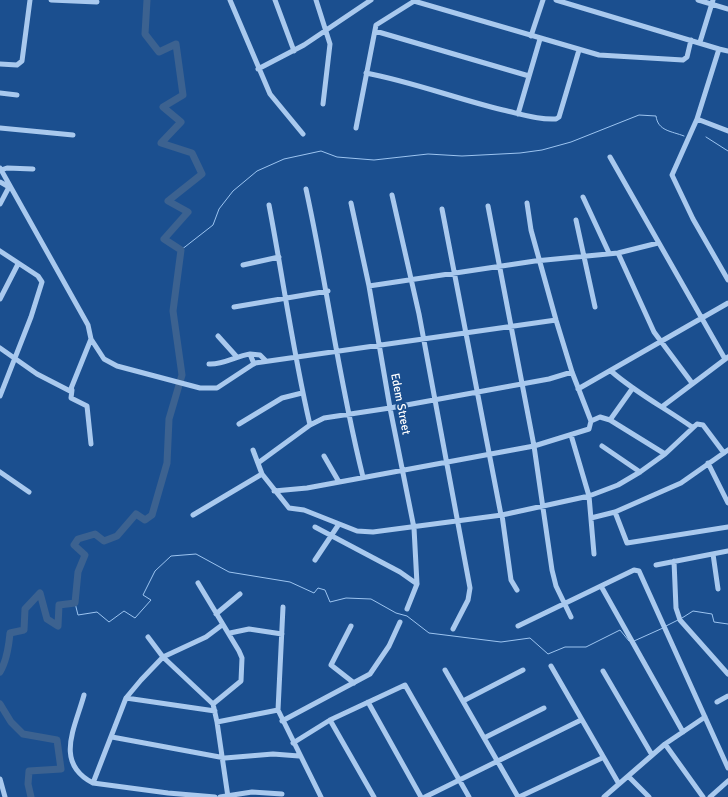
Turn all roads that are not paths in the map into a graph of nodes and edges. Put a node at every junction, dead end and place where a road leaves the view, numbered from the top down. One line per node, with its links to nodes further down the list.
1 (30, 0): 26 (street)
2 (51, 0): 12 (street)
3 (230, 0): 27 (street)
4 (275, 0): 24 (street)
5 (316, 0): 16 (street)
6 (358, 0): 14 (street)
7 (371, 0): 14 (street)
8 (415, 0): 17 (street); 18 (street)
9 (543, 0): 18 (street)
10 (556, 0): 20 (street)
11 (698, 0): 13 (street)
12 (97, 2)
13 (712, 2): 15 (street); 21 (street)
14 (360, 6): 16 (street)
15 (728, 9)
16 (326, 30): 24 (street); 32 (street)
17 (374, 31): 28 (street); 29 (street)
18 (531, 36): 19 (street)
19 (540, 39): 23 (street); 29 (street)
20 (691, 40): 21 (street); 23 (street)
21 (700, 42): 22 (street)
22 (719, 49): 25 (street); 34 (street)
23 (579, 50): 33 (street)
24 (294, 51): 27 (street)
25 (728, 51)
26 (0, 64)
27 (258, 69): 38 (street)
28 (366, 73): 33 (street); 36 (street)
29 (529, 76): 33 (street)
30 (0, 93): 31 (street)
31 (17, 95)
32 (323, 104)
33 (518, 114)
34 (697, 119): 37 (street); 67 (street)
35 (0, 128): 39 (street)
36 (356, 128)
37 (728, 131)
38 (303, 134)
39 (73, 135)
40 (610, 157): 55 (street)
41 (1, 169): 42 (street); 44 (street)
42 (33, 169)
43 (0, 182): 44 (street)
44 (9, 187): 50 (street); 81 (street)
45 (306, 189): 69 (street)
46 (392, 195): 66 (street)
47 (583, 197): 57 (street)
48 (351, 203): 68 (street, Edem Street)
49 (527, 203): 61 (street)
50 (0, 204)
51 (269, 205): 60 (street)
52 (488, 206): 64 (street)
53 (442, 209): 65 (street)
54 (576, 220): 59 (street)
55 (658, 244): 58 (street); 75 (street)
56 (0, 251): 62 (street)
57 (609, 253): 58 (street); 59 (street)
58 (618, 253): 82 (street)
59 (584, 254): 61 (street); 73 (street)
60 (279, 257): 63 (street); 71 (street)
61 (540, 262): 64 (street); 76 (street)
62 (18, 264): 70 (street); 89 (street)
63 (243, 265)
64 (501, 266): 65 (street); 77 (street)
65 (453, 273): 66 (street); 78 (street)
66 (412, 280): 68 (street); 80 (street)
67 (728, 280)
68 (369, 286): 83 (street, Edem Street)
69 (328, 292): 71 (street); 85 (street)
70 (0, 299)
71 (287, 299): 74 (street); 88 (street)
72 (728, 303): 75 (street)
73 (595, 307)
74 (234, 308)
75 (700, 318): 82 (street); 90 (street)
76 (556, 320): 77 (street); 95 (street)
77 (512, 327): 78 (street); 97 (street)
78 (465, 332): 80 (street); 101 (street)
79 (218, 336): 87 (street)
80 (424, 338): 83 (street); 104 (street)
81 (91, 339): 93 (street); 99 (street)
82 (661, 341): 94 (street); 96 (street)
83 (378, 344): 85 (street); 106 (street, Edem Street)
84 (0, 348): 89 (street)
85 (335, 350): 88 (street); 107 (street)
86 (250, 354): 87 (street); 91 (street); 93 (street)
87 (236, 356): 92 (street)
88 (294, 357): 91 (street); 102 (street)
89 (14, 358): 99 (street); 103 (street)
90 (726, 358): 96 (street)
91 (266, 361): 93 (street)
92 (209, 364)
93 (254, 364)
94 (612, 371): 98 (street); 100 (street)
95 (572, 372): 97 (street); 100 (street)
96 (692, 383): 105 (street)
97 (522, 384): 101 (street); 115 (street)
98 (632, 389): 105 (street); 108 (street)
99 (72, 390): 114 (street)
100 (578, 390): 109 (street)
101 (477, 392): 104 (street); 119 (street)
102 (302, 393): 110 (street); 111 (street)
103 (0, 396)
104 (434, 399): 106 (street); 122 (street)
105 (664, 406): 112 (street)
106 (390, 408): 107 (street); 125 (street, Edem Street)
107 (347, 415): 111 (street); 129 (street)
108 (610, 420): 109 (street); 120 (street)
109 (591, 422): 113 (street)
110 (239, 424)
111 (310, 425): 123 (street)
112 (692, 426): 118 (street); 120 (street)
113 (571, 436): 115 (street); 133 (street)
114 (91, 444)
115 (534, 446): 119 (street); 135 (street)
116 (602, 446): 127 (street)
117 (253, 450): 123 (street)
118 (726, 452): 124 (street)
119 (489, 454): 122 (street); 138 (street)
120 (665, 454): 127 (street)
121 (324, 456): 130 (street)
122 (446, 462): 125 (street); 140 (street)
123 (258, 463): 128 (street)
124 (708, 463): 134 (street); 136 (street)
125 (403, 470): 129 (street); 144 (street, Edem Street)
126 (0, 472): 132 (street)
127 (640, 472): 133 (street)
128 (262, 474): 131 (street); 137 (street)
129 (363, 477): 130 (street)
130 (339, 482): 131 (street)
131 (274, 491): 141 (street)
132 (29, 492)
133 (589, 496): 135 (street); 139 (street)
134 (728, 503)
135 (544, 507): 138 (street); 158 (street)
136 (615, 512): 139 (street); 143 (street)
137 (193, 515)
138 (501, 515): 140 (street); 156 (street)
139 (591, 518): 147 (street)
140 (459, 521): 144 (street); 167 (street)
141 (339, 524): 144 (street); 145 (street)
142 (315, 527): 145 (street)
143 (728, 527)
144 (414, 528): 153 (street, Edem Street)
145 (333, 535): 149 (street); 153 (street)
146 (728, 552): 148 (street)
147 (594, 554)
148 (713, 554): 150 (street); 155 (street)
149 (315, 560)
150 (674, 561): 151 (street); 176 (street)
151 (656, 565)
152 (198, 583): 161 (street)
153 (417, 584): 160 (street, Edem Street)
154 (601, 586): 158 (street); 188 (street); 193 (street)
155 (718, 589)
156 (517, 590)
157 (240, 594): 161 (street)
158 (565, 604): 162 (street); 166 (street)
159 (283, 607): 169 (street)
160 (407, 609)
161 (216, 614): 164 (street)
162 (572, 617)
163 (400, 622): 177 (street)
164 (222, 625): 168 (street); 171 (street)
165 (351, 626): 177 (street)
166 (518, 626)
167 (453, 629)
168 (230, 633): 169 (street); 184 (street)
169 (282, 634): 186 (street)
170 (148, 637): 171 (street)
171 (163, 657): 180 (street); 184 (street)
172 (551, 666): 190 (street)
173 (445, 670): 181 (street)
174 (523, 670): 181 (street)
175 (603, 671): 198 (street)
176 (728, 674)
177 (354, 683): 191 (street)
178 (84, 695): 208 (street)
179 (728, 696): 183 (street)
180 (126, 698): 187 (street); 194 (street)
181 (463, 701): 195 (street)
182 (368, 702): 189 (street); 206 (street); 217 (street)
183 (717, 702)
184 (213, 704): 187 (street)
185 (544, 708): 195 (street)
186 (278, 710): 191 (street); 192 (street)
187 (214, 712): 192 (street)
188 (705, 717): 193 (street); 203 (street)
189 (330, 720): 196 (street); 216 (street)
190 (581, 720): 201 (street); 202 (street)
191 (282, 721): 196 (street)
192 (216, 722): 199 (street)
193 (683, 732): 197 (street)
194 (112, 737): 199 (street); 208 (street)
195 (484, 738): 202 (street)
196 (293, 743): 200 (street)
197 (665, 744): 198 (street); 223 (street)
198 (652, 755): 204 (street)
199 (220, 756): 200 (street); 214 (street)
200 (299, 756): 215 (street)
201 (602, 758): 209 (street); 220 (street)
202 (497, 762): 206 (street); 220 (street)
203 (728, 768)
204 (628, 776): 209 (street); 222 (street)
205 (0, 779): 211 (street)
206 (460, 781): 218 (street); 219 (street)
207 (728, 781): 224 (street)
208 (93, 783): 212 (street)
209 (619, 784): 221 (street)
210 (282, 794): 214 (street)
211 (5, 797)
212 (215, 797)
213 (220, 797): 214 (street)
214 (228, 797)
215 (321, 797)
216 (374, 797)
217 (421, 797)
218 (425, 797)
219 (469, 797)
220 (518, 797)
221 (604, 797)
222 (649, 797)
223 (703, 797)
224 (710, 797)

